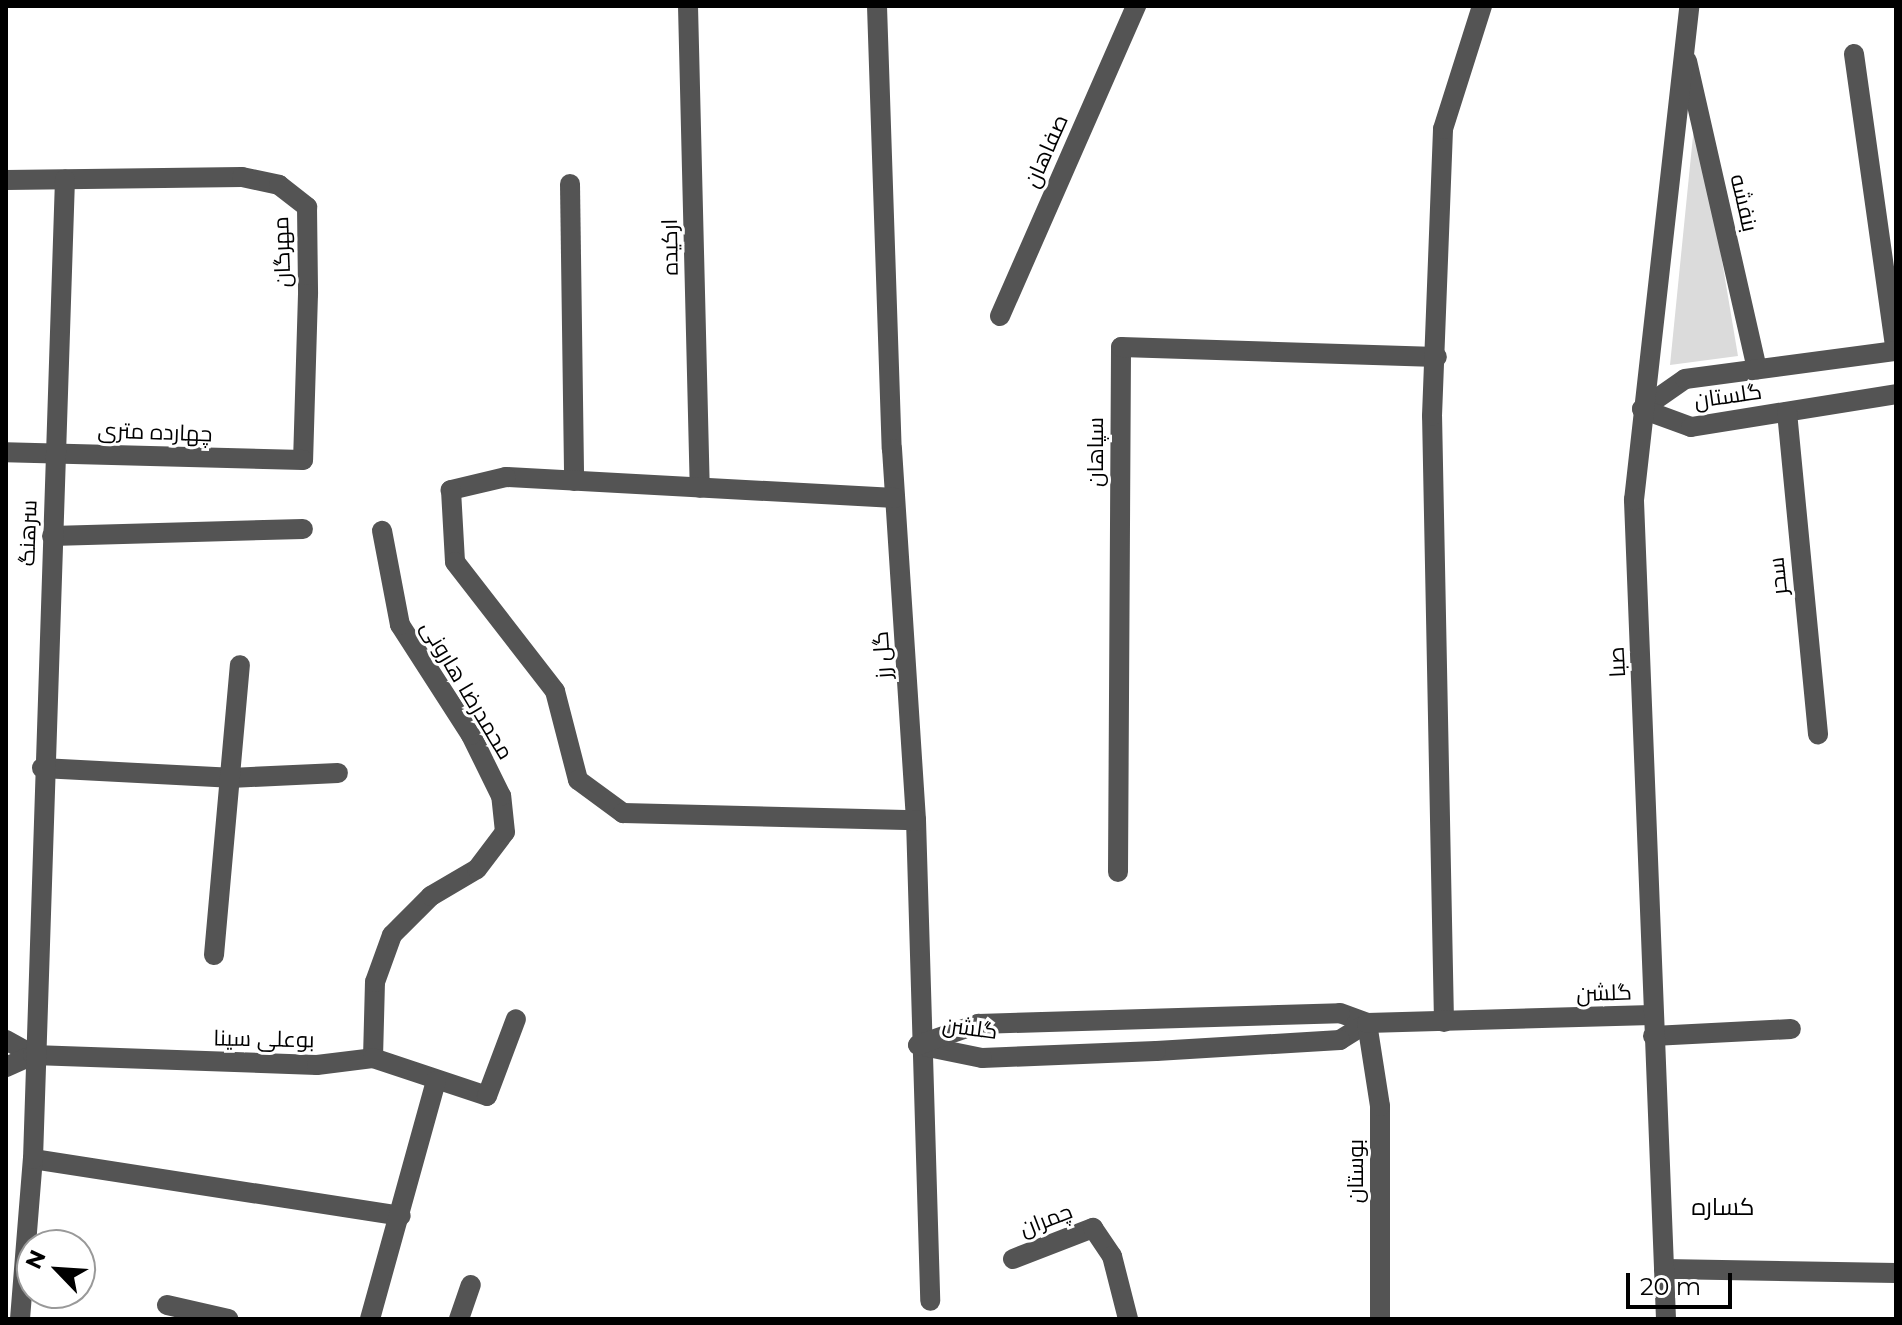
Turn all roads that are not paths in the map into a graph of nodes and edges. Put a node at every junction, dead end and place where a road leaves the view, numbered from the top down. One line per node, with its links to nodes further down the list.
1 (688, 6): 22 (street, ارکیده)
2 (877, 6): 23 (street, گل رز)
3 (1136, 6): 11 (street, صفاهان)
4 (1482, 6): 13 (street)
5 (1689, 6): 6 (street, صبا)
6 (1684, 48): 14 (street, بنفشه); 16 (street, صبا)
7 (1854, 54): 12 (street)
8 (6, 180): 9 (street, مهرگان)
9 (65, 180): 19 (street, سرهنگ); 20 (street, مهرگان)
10 (570, 184): 21 (street)
11 (1000, 316)
12 (1896, 351): 14 (street, گلستان)
13 (1437, 357): 33 (street, سپاهان); 36 (street)
14 (1757, 369): 16 (street, گلستان)
15 (1896, 394): 17 (street, گلستان)
16 (1642, 409): 17 (street, گلستان); 38 (street, صبا)
17 (1787, 412): 28 (street, سحر)
18 (6, 452): 19 (street, چهارده متری)
19 (56, 453): 20 (street, چهارده متری); 26 (street, سرهنگ)
20 (303, 460)
21 (574, 481): 22 (street); 32 (street)
22 (700, 488): 23 (street)
23 (895, 498): 32 (street, گل رز)
24 (303, 529): 26 (street)
25 (382, 531): 43 (street, محمدرضا هارونی)
26 (52, 536): 29 (street, سرهنگ)
27 (240, 665): 31 (street)
28 (1818, 735)
29 (42, 768): 31 (street); 42 (street, سرهنگ)
30 (338, 773): 31 (street)
31 (230, 778): 34 (street)
32 (916, 820): 41 (street, گل رز)
33 (1118, 872)
34 (214, 955)
35 (516, 1019): 45 (street, بوعلی سینا)
36 (1444, 1022): 37 (street, گلشن); 38 (street, گلشن)
37 (1367, 1023): 41 (street, گلشن); 41 (street, گلشن); 59 (street, بوستان)
38 (1653, 1026): 39 (street, گلشن); 49 (street, صبا)
39 (1791, 1029)
40 (6, 1040): 42 (street, بوعلی سینا)
41 (918, 1045): 52 (street, گل رز)
42 (33, 1055): 43 (street, بوعلی سینا); 44 (street, بوعلی سینا); 46 (street, سرهنگ)
43 (373, 1058): 45 (street, بوعلی سینا)
44 (6, 1067)
45 (436, 1081): 47 (street)
46 (33, 1159): 47 (street); 55 (street, سرهنگ)
47 (401, 1216): 54 (street)
48 (1013, 1259): 58 (street, چمران)
49 (1664, 1269): 50 (street); 60 (street, صبا)
50 (1896, 1273)
51 (471, 1285): 57 (street)
52 (930, 1301)
53 (167, 1305): 56 (street)
54 (376, 1317)
55 (20, 1319)
56 (228, 1319)
57 (459, 1319)
58 (1128, 1319)
59 (1380, 1319)
60 (1666, 1319)

